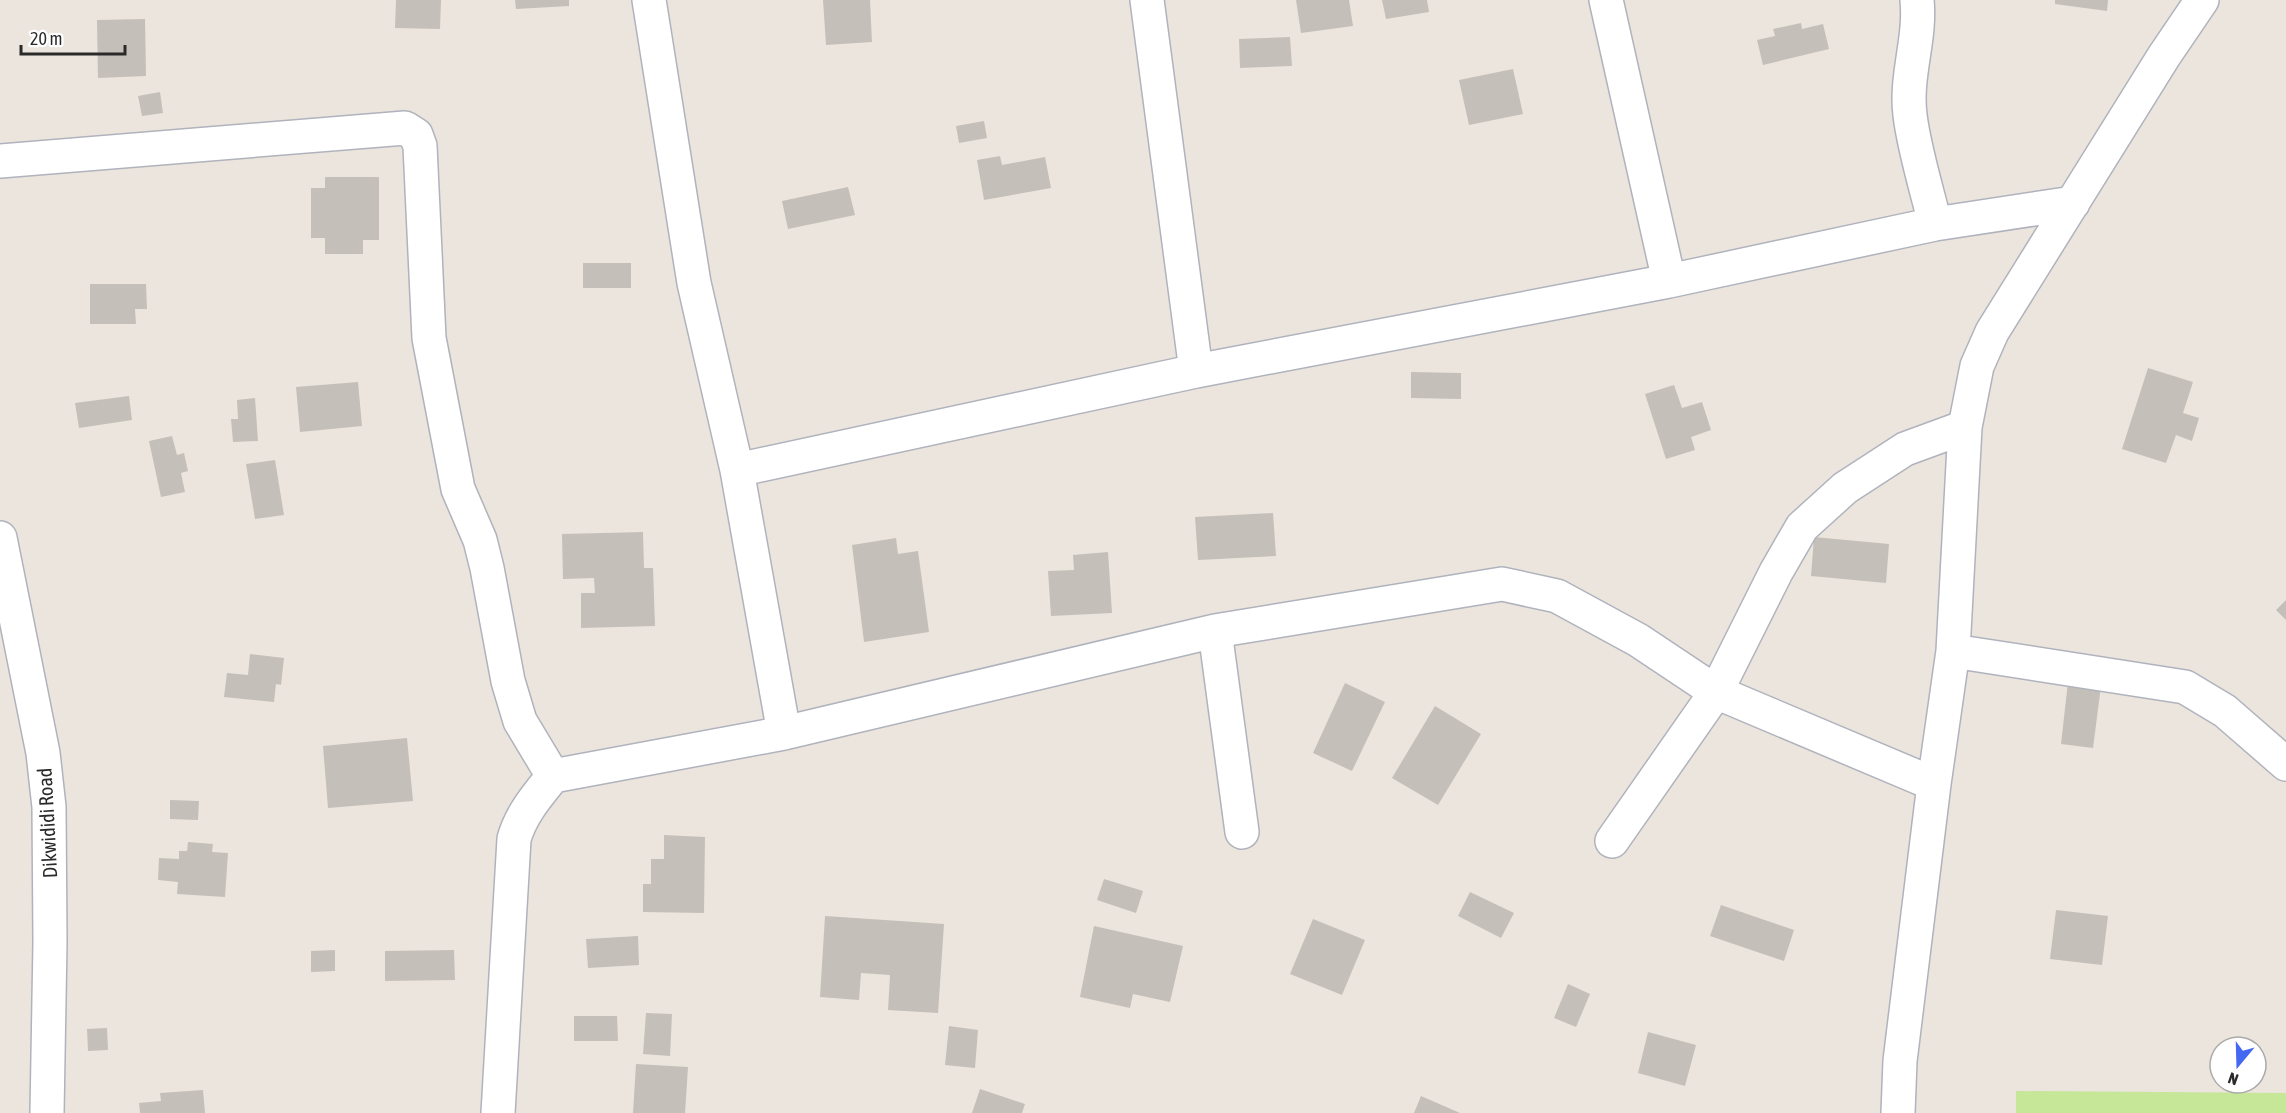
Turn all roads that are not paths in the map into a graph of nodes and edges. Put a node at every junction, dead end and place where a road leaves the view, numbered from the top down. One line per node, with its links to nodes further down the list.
1 (649, 0): 12 (street)
2 (1148, 0): 10 (street)
3 (1606, 0): 9 (street)
4 (1917, 0): 8 (street)
5 (2202, 0): 7 (street)
6 (0, 161): 19 (street)
7 (2073, 203): 8 (street); 11 (street)
8 (1935, 224): 9 (street)
9 (1669, 281): 10 (street)
10 (1197, 371): 12 (street)
11 (1965, 427): 15 (street); 16 (street)
12 (737, 470): 17 (street)
13 (0, 537): 23 (street, Dikwididi Road)
14 (1215, 631): 16 (street); 17 (street); 21 (street)
15 (1953, 651): 18 (street); 20 (street)
16 (1716, 693): 20 (street); 22 (street)
17 (784, 733): 19 (street)
18 (2286, 764)
19 (553, 776): 24 (street)
20 (1934, 784): 25 (street)
21 (1242, 832)
22 (1612, 841)
23 (47, 1113)
24 (498, 1113)
25 (1898, 1113)

